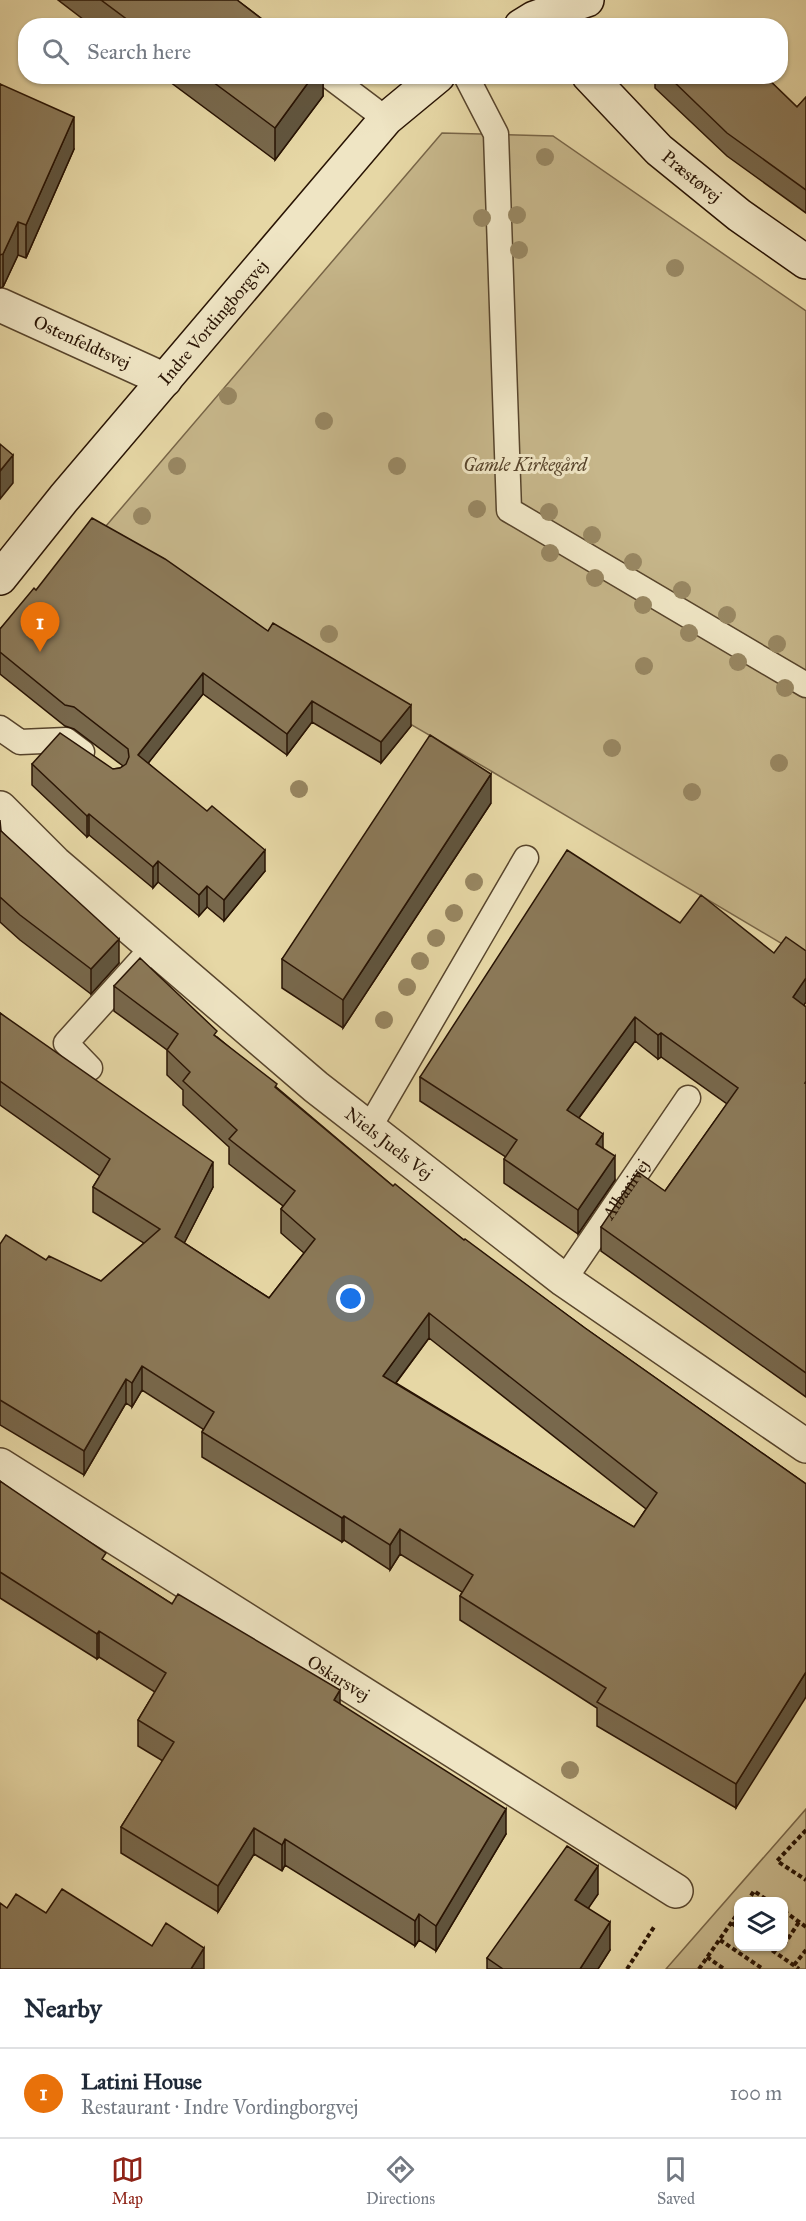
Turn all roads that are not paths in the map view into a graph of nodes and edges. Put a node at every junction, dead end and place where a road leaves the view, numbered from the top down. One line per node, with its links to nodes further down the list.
1 (587, 0): 2 (street)
2 (531, 17)
3 (340, 84): 7 (lane)
4 (428, 84): 7 (street, Indre Vordingborgvej)
5 (470, 84): 12 (lane)
6 (597, 84): 8 (street, Præstøvej)
7 (386, 119): 10 (street, Indre Vordingborgvej)
8 (806, 262)
9 (0, 304): 10 (street, Ostenfeldtsvej)
10 (165, 380): 11 (street, Indre Vordingborgvej)
11 (0, 578)
12 (806, 685)
13 (0, 728): 14 (lane)
14 (99, 764)
15 (0, 808): 17 (street, Niels Juels Vej)
16 (526, 858): 20 (lane)
17 (153, 947): 18 (lane); 20 (street, Niels Juels Vej)
18 (90, 1068)
19 (688, 1098): 21 (lane, Albanivej)
20 (369, 1128): 21 (street, Niels Juels Vej)
21 (564, 1280): 22 (street, Niels Juels Vej)
22 (806, 1446)
23 (0, 1465): 24 (street, Oskarsvej)
24 (676, 1892)

